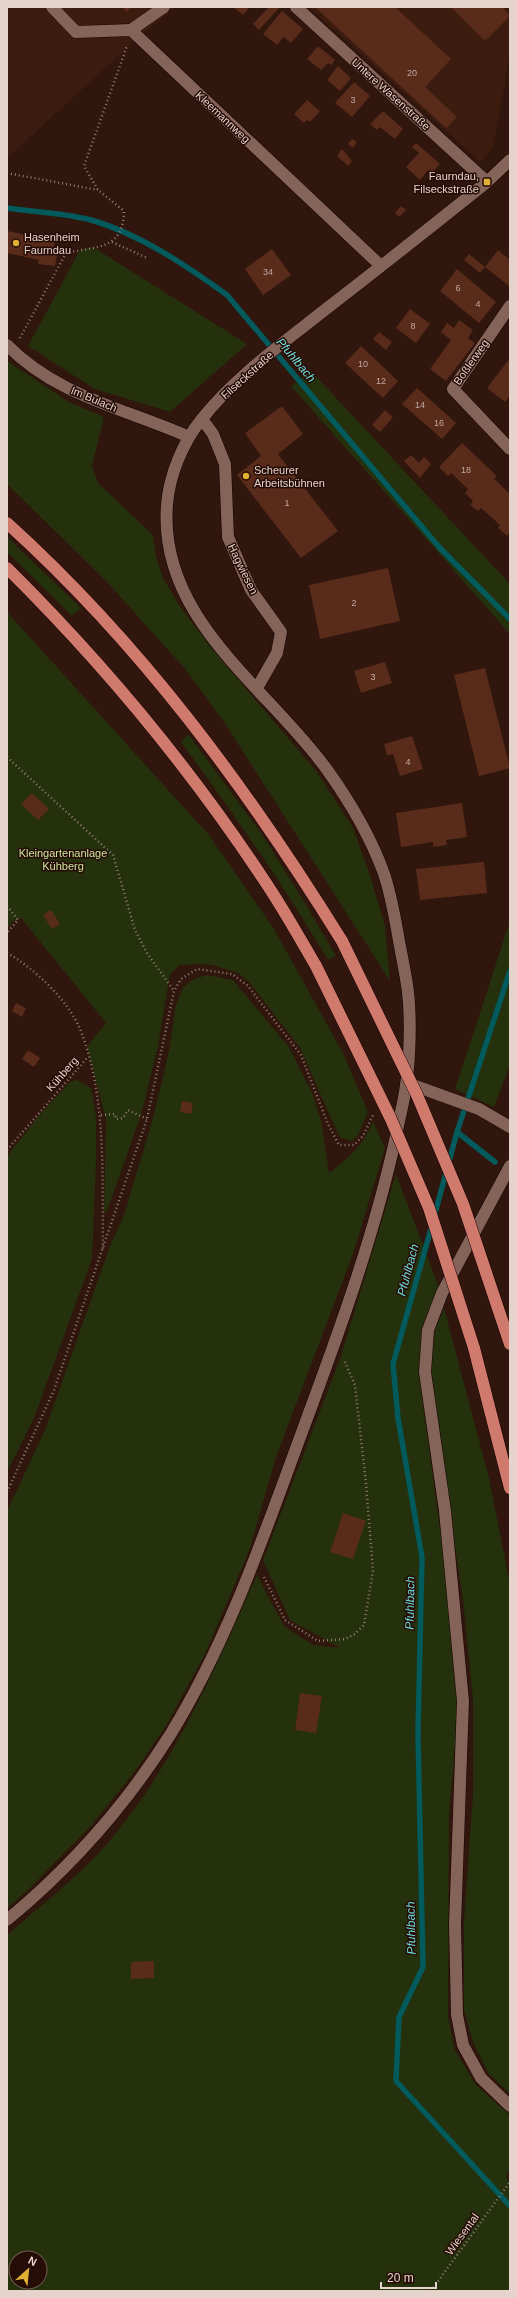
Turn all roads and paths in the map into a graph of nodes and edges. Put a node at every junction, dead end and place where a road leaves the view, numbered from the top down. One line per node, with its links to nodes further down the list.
1 (52, 7): 4 (street)
2 (164, 7): 4 (street)
3 (296, 7): 7 (street, Untere Wasenstraße)
4 (131, 30): 8 (path); 11 (street, Kleemannweg)
5 (510, 160): 7 (street, Filseckstraße)
6 (7, 173): 8 (path)
7 (487, 182): 11 (street, Filseckstraße)
8 (98, 190): 9 (path)
9 (112, 241): 10 (path); 13 (path)
10 (147, 258)
11 (381, 266): 14 (street, Filseckstraße)
12 (510, 306): 16 (street, Boßlerweg)
13 (10, 348): 15 (street, Im Bulach)
14 (202, 419): 15 (street, Filseckstraße); 19 (street, Hagwiesen)
15 (189, 437): 19 (street, Filseckstraße)
16 (510, 449)
17 (7, 522): 35 (highway, bridge)
18 (7, 568): 36 (highway, bridge)
19 (257, 688): 26 (street, Filseckstraße)
20 (7, 756): 24 (path)
21 (7, 906): 22 (path)
22 (7, 933)
23 (7, 953): 25 (path, Kühberg)
24 (174, 990): 28 (path); 30 (path)
25 (88, 1057): 27 (path); 31 (path, Kühberg)
26 (407, 1083): 29 (street); 34 (street, Filseckstraße)
27 (101, 1115): 28 (path); 33 (path)
28 (147, 1119): 33 (path)
29 (510, 1127)
30 (339, 1145)
31 (7, 1150)
32 (510, 1166): 40 (street)
33 (103, 1251): 37 (path)
34 (336, 1340): 38 (street, Filseckstraße); 38 (path)
35 (510, 1344)
36 (510, 1488)
37 (7, 1492)
38 (256, 1558): 39 (street, Filseckstraße)
39 (7, 1920)
40 (510, 2106)
41 (509, 2183): 42 (path, Wiesental)
42 (431, 2291)

